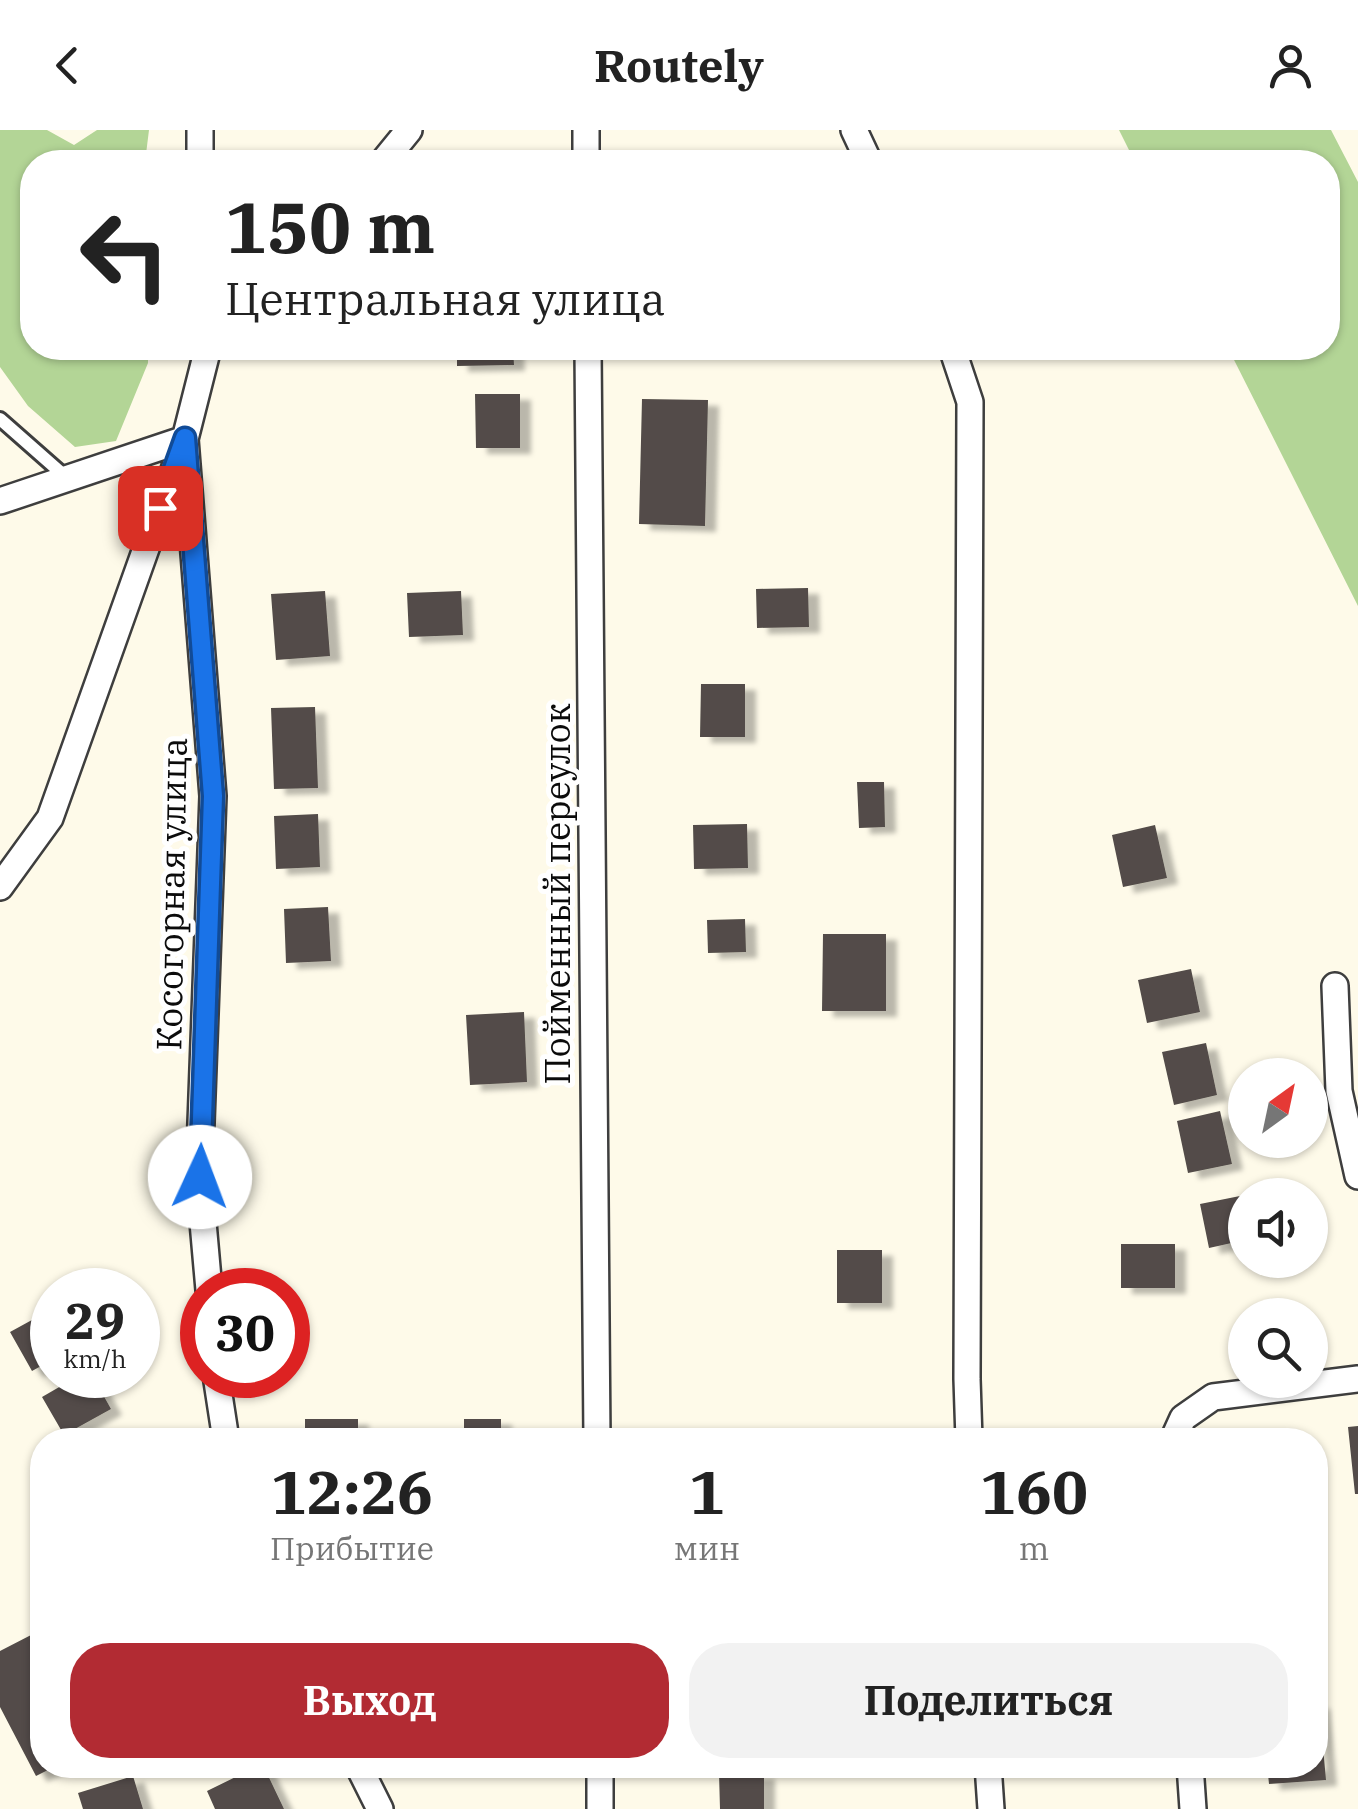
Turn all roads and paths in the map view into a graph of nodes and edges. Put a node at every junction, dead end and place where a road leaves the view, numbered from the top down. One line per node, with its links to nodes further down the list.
1 (409, 130): 2 (street)
2 (392, 150)
3 (205, 360): 7 (street)
4 (588, 360): 17 (street, Пойменный переулок)
5 (956, 360): 18 (street)
6 (0, 419): 8 (lane)
7 (185, 438): 8 (street); 10 (street); 13 (street, Косогорная улица)
8 (68, 478): 9 (street)
9 (0, 501)
10 (0, 886)
11 (1334, 986): 12 (street)
12 (1358, 1176)
13 (207, 1268)
14 (1358, 1379): 19 (street)
15 (220, 1398): 16 (street)
16 (224, 1428)
17 (597, 1428)
18 (969, 1428)
19 (1178, 1428)
20 (364, 1778): 24 (street)
21 (600, 1778): 25 (street)
22 (989, 1778): 26 (street)
23 (1191, 1778): 27 (street)
24 (380, 1809)
25 (600, 1809)
26 (991, 1809)
27 (1194, 1809)

